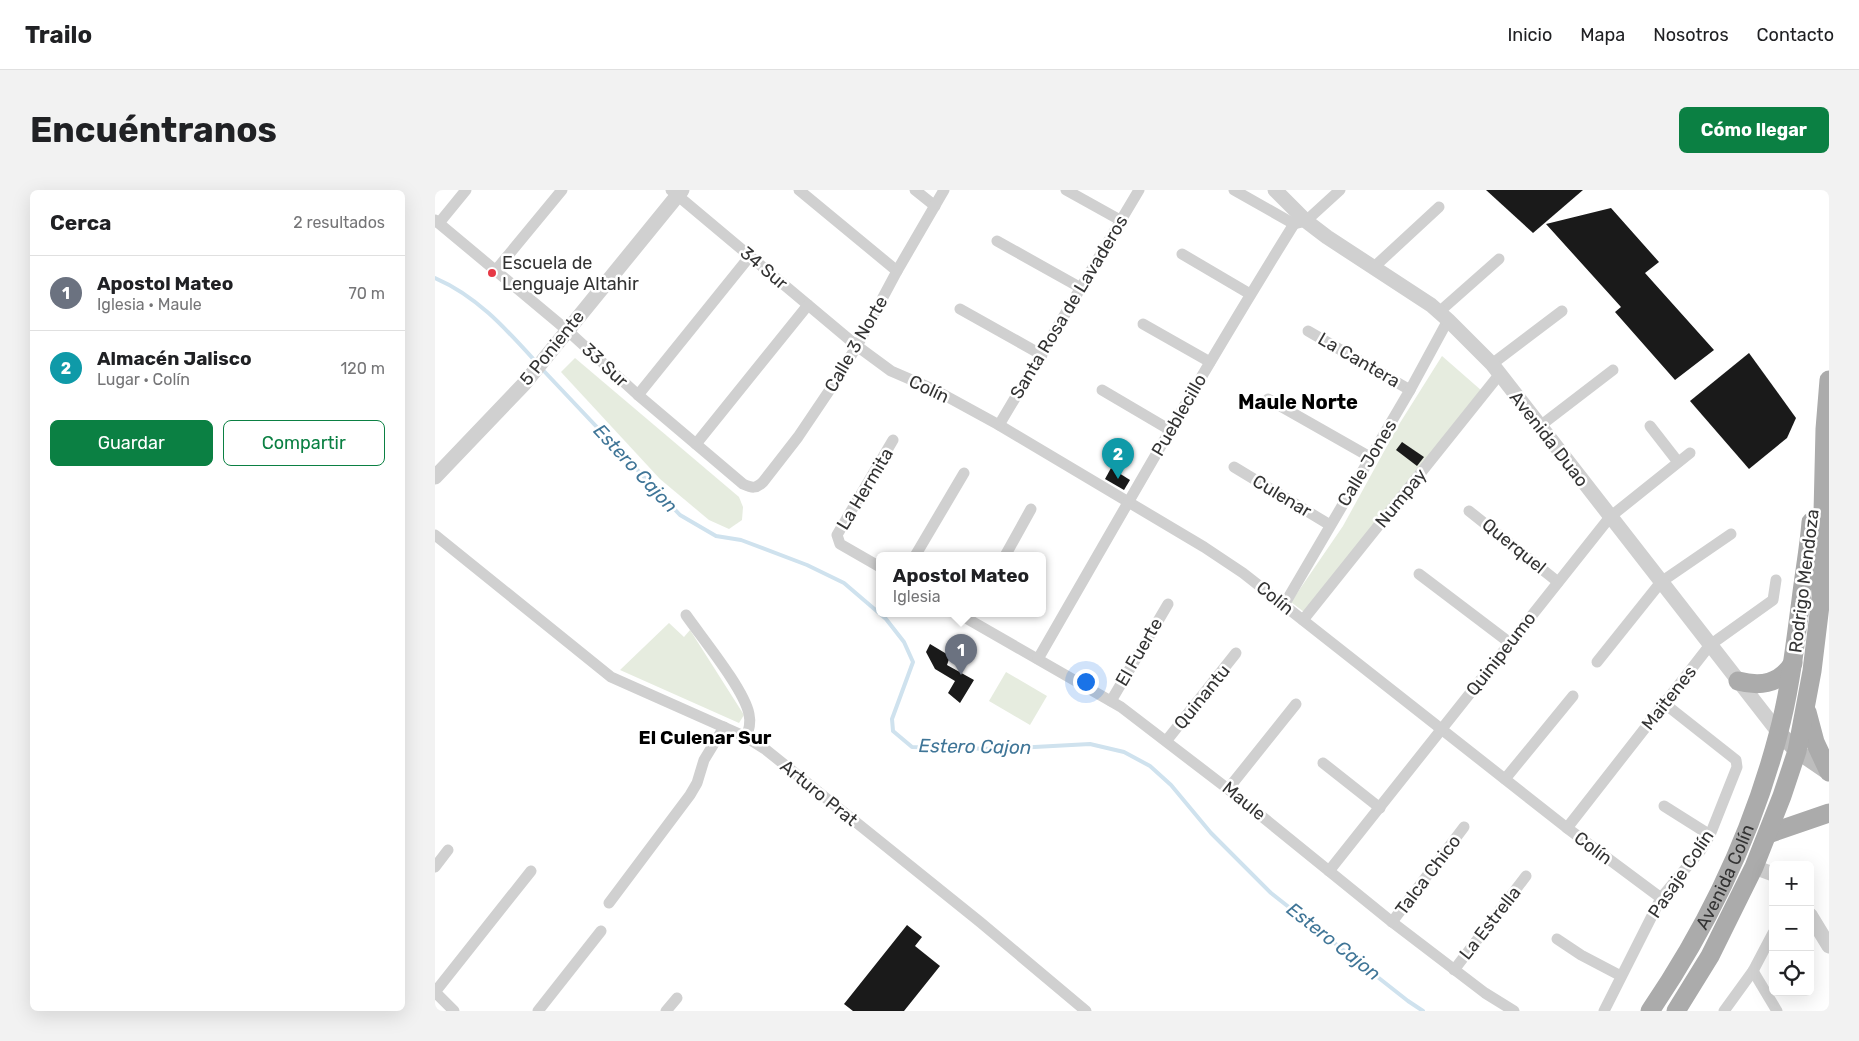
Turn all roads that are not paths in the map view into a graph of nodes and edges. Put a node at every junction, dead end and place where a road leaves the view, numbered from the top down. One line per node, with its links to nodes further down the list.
1 (466, 190): 15 (street)
2 (562, 190): 22 (street)
3 (799, 190): 23 (street)
4 (915, 190): 12 (street)
5 (944, 190): 12 (street, Calle 3 Norte)
6 (1066, 190): 14 (street)
7 (1139, 190): 14 (street, Santa Rosa de Lavaderos)
8 (1234, 190): 16 (street)
9 (1275, 190): 16 (street, Avenida Duao)
10 (1340, 190): 16 (street, Pueblecillo)
11 (677, 192): 19 (street, 34 Sur); 31 (street, 5 Poniente)
12 (935, 206): 23 (street, Calle 3 Norte)
13 (1439, 207): 21 (street)
14 (1120, 220): 24 (street, Santa Rosa de Lavaderos)
15 (437, 222): 22 (street, 33 Sur)
16 (1300, 222): 21 (street, Avenida Duao); 25 (street, Pueblecillo)
17 (997, 241): 24 (street)
18 (1182, 254): 25 (street)
19 (750, 256): 26 (street, 34 Sur); 41 (street)
20 (1499, 260): 29 (street)
21 (1373, 268): 29 (street, Avenida Duao)
22 (496, 270): 31 (street, 33 Sur)
23 (897, 272): 33 (street, Calle 3 Norte)
24 (1081, 288): 34 (street, Santa Rosa de Lavaderos)
25 (1250, 294): 35 (street, Pueblecillo)
26 (807, 305): 33 (street, 34 Sur); 49 (street)
27 (960, 309): 34 (street)
28 (1562, 311): 36 (street, Numpay)
29 (1444, 316): 36 (street, Avenida Duao); 40 (street, Calle Jones)
30 (1143, 324): 35 (street)
31 (568, 331): 41 (street, 33 Sur); 55 (street, 5 Poniente)
32 (1308, 331): 40 (street, La Cantera)
33 (857, 346): 43 (street, Colín); 56 (street, Calle 3 Norte)
34 (1042, 355): 43 (street, Santa Rosa de Lavaderos)
35 (1210, 362): 47 (street, Pueblecillo)
36 (1495, 370): 44 (street, Avenida Duao); 75 (street, Numpay)
37 (1613, 370): 44 (street)
38 (1829, 380): 46 (main road, Rodrigo Mendoza)
39 (1102, 390): 47 (street)
40 (1410, 390): 51 (street, Calle Jones)
41 (638, 396): 49 (street, 33 Sur)
42 (1268, 399): 51 (street)
43 (999, 425): 57 (street, Colín)
44 (1540, 426): 60 (street, Avenida Duao)
45 (1650, 426): 52 (street)
46 (1825, 429): 81 (main road, Rodrigo Mendoza); 87 (main road, Rodrigo Mendoza)
47 (1170, 430): 57 (street, Pueblecillo)
48 (893, 440): 66 (street, La Hermita)
49 (695, 444): 56 (street, 33 Sur)
50 (1689, 453): 52 (street, Quinipeumo)
51 (1370, 457): 61 (street, Calle Jones)
52 (1678, 462): 60 (street, Quinipeumo)
53 (1234, 468): 61 (street, Culenar)
54 (964, 472): 64 (street)
55 (435, 477)
56 (753, 488)
57 (1129, 502): 72 (street, Colín); 79 (street, Pueblecillo)
58 (1031, 509): 65 (street)
59 (1469, 511): 69 (street, Querquel)
60 (1610, 517): 69 (street, Quinipeumo); 70 (street, Avenida Duao)
61 (1330, 525): 72 (street, Calle Jones)
62 (1731, 534): 70 (street)
63 (435, 535): 88 (street, Arturo Prat)
64 (917, 552)
65 (1007, 552)
66 (876, 564)
67 (1419, 574): 76 (street)
68 (1776, 580): 77 (street, Maitenes)
69 (1558, 582): 76 (street, Quinipeumo)
70 (1661, 582): 77 (street, Avenida Duao); 80 (street)
71 (1168, 604): 84 (street, El Fuerte)
72 (1284, 604): 75 (street, Colín)
73 (685, 615): 91 (street)
74 (971, 617): 79 (street, Maule)
75 (1303, 620): 89 (street, Colín)
76 (1510, 644): 89 (street, Quinipeumo)
77 (1710, 645): 82 (street, Avenida Duao); 86 (street, Maitenes)
78 (1236, 653): 92 (street, Quinantu)
79 (1038, 659): 84 (street, Maule)
80 (1597, 662)
81 (1793, 663): 82 (main road); 90 (main road, Rodrigo Mendoza)
82 (1738, 681): 90 (street, Avenida Duao)
83 (1573, 696): 96 (street)
84 (1111, 701): 92 (street, Maule)
85 (1296, 704): 97 (street)
86 (1665, 704): 102 (street, Maitenes); 104 (street, Pasaje Colín)
87 (1806, 708): 93 (main road, Rodrigo Mendoza); 95 (main road)
88 (724, 727): 91 (street, Arturo Prat); 113 (street)
89 (1442, 729): 96 (street, Colín); 99 (street, Quinipeumo)
90 (1779, 733): 93 (main road); 123 (main road, Avenida Colín)
91 (746, 737): 130 (street, Arturo Prat)
92 (1167, 740): 97 (street, Maule)
93 (1797, 751): 95 (main road); 103 (main road, Avenida Colín)
94 (1323, 763): 99 (street)
95 (1829, 773)
96 (1505, 778): 102 (street, Colín)
97 (1229, 789): 109 (street, Maule)
98 (1664, 806): 104 (street)
99 (1380, 808): 109 (street, Quinipeumo)
100 (1829, 813): 103 (main road)
101 (1464, 828): 114 (street, Talca Chico)
102 (1567, 828): 112 (street, Colín)
103 (1768, 834): 107 (main road, Avenida Colín)
104 (1710, 835): 112 (street, Pasaje Colín)
105 (449, 850): 106 (street)
106 (435, 867)
107 (1754, 867): 110 (street); 126 (main road, Avenida Colín)
108 (531, 871): 124 (street)
109 (1329, 871): 114 (street, Maule)
110 (1769, 873)
111 (1526, 876): 120 (street, La Estrella)
112 (1661, 898): 122 (street, Pasaje Colín)
113 (609, 903)
114 (1392, 922): 120 (street, Maule)
115 (1814, 922): 119 (street)
116 (601, 931): 128 (street)
117 (1557, 939): 122 (street)
118 (1769, 941): 121 (street)
119 (1829, 946)
120 (1454, 970): 131 (street, Maule)
121 (1753, 971): 134 (street); 135 (street)
122 (1621, 976): 132 (street, Pasaje Colín)
123 (1670, 982): 126 (main road); 133 (main road, Avenida Colín)
124 (435, 992): 127 (street)
125 (677, 998): 129 (street)
126 (1679, 1007)
127 (454, 1011)
128 (538, 1011)
129 (666, 1011)
130 (1087, 1011)
131 (1513, 1011)
132 (1604, 1011)
133 (1650, 1011)
134 (1723, 1011)
135 (1777, 1011)

